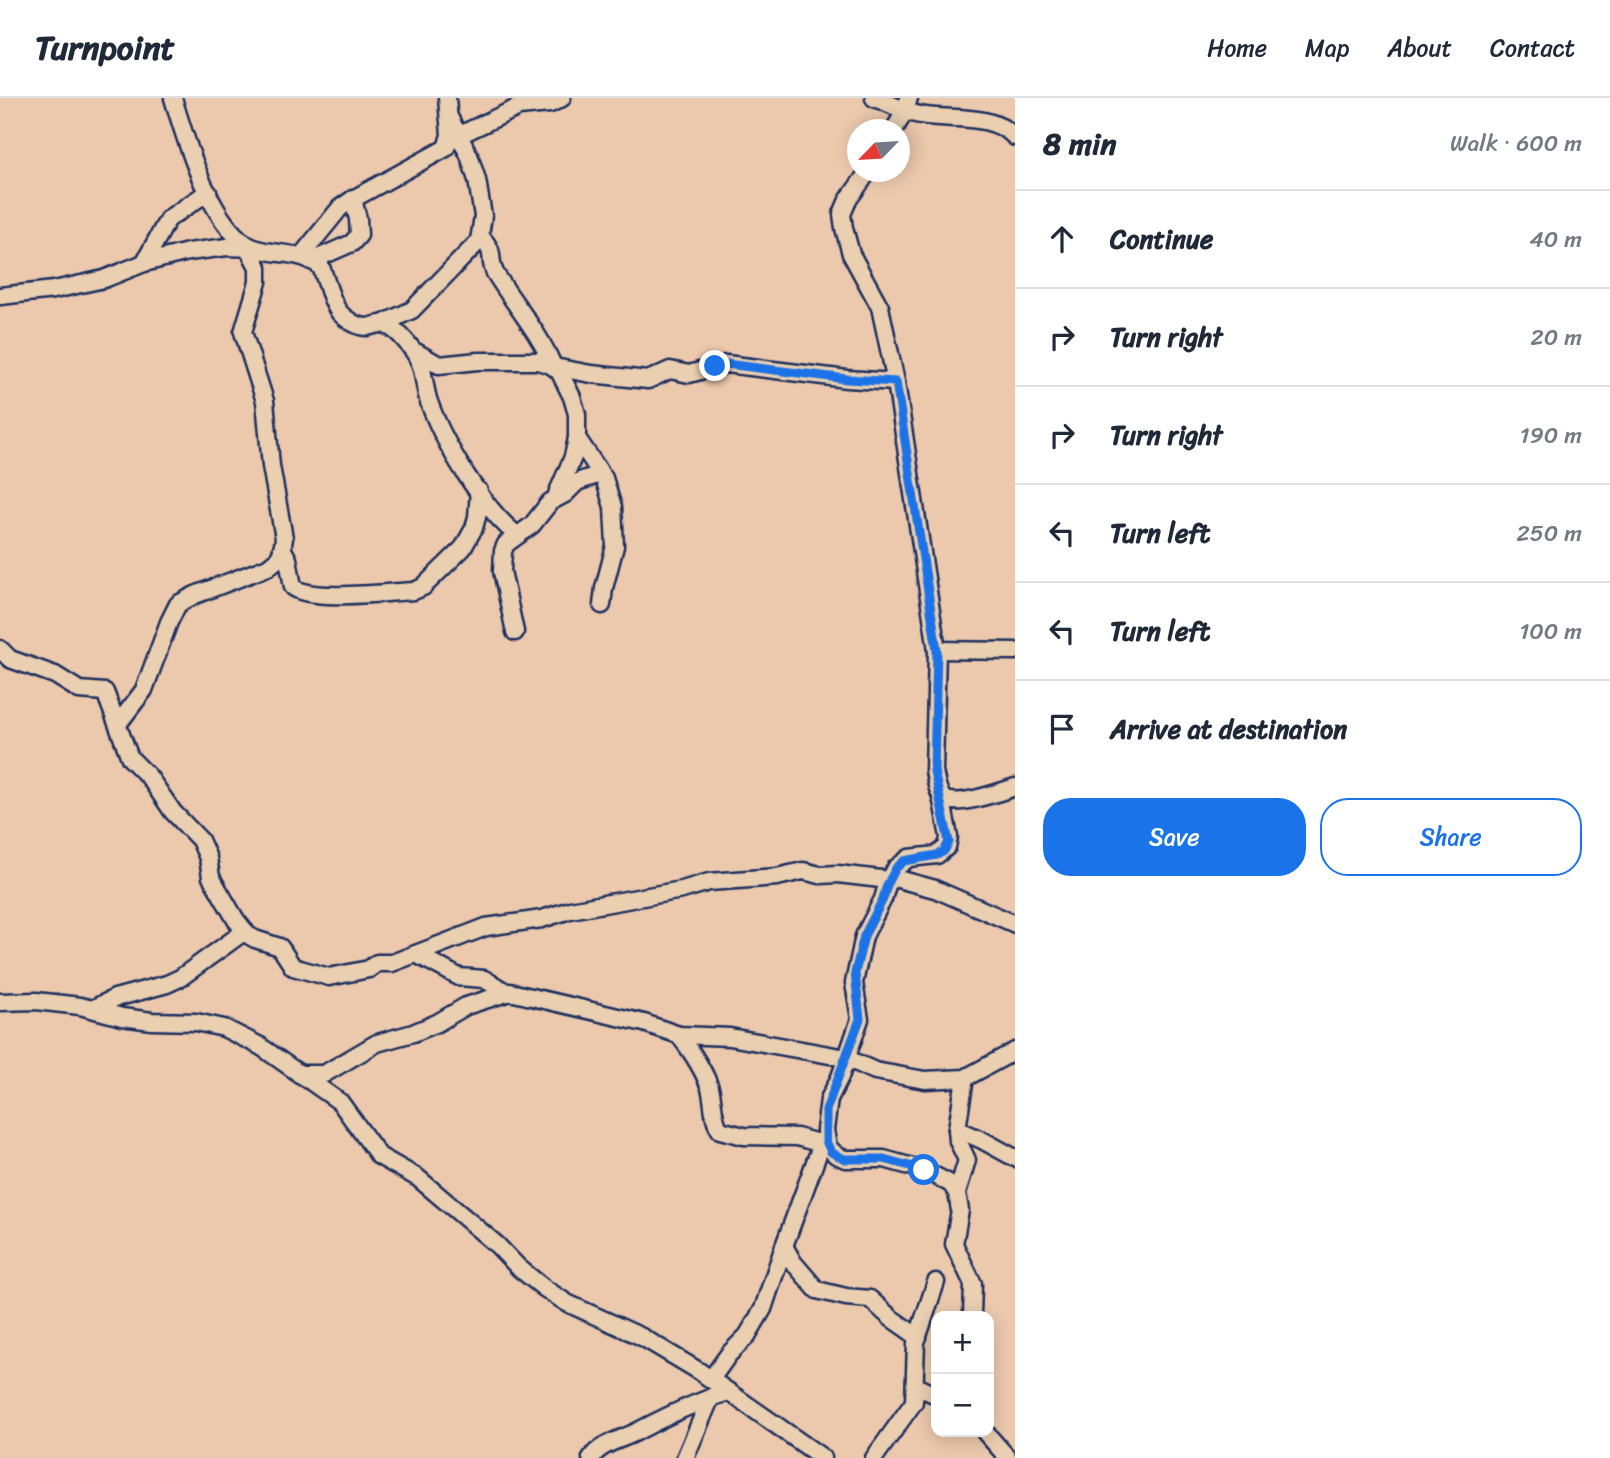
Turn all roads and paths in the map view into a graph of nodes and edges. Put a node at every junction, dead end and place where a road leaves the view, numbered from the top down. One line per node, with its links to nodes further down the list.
1 (173, 98): 9 (street)
2 (447, 98): 6 (street)
3 (562, 98): 6 (street)
4 (874, 98): 5 (street)
5 (907, 105): 7 (street)
6 (454, 137): 10 (street); 11 (street)
7 (1015, 137)
8 (861, 182): 19 (street)
9 (208, 192): 12 (street); 14 (street)
10 (352, 198): 13 (street); 13 (street)
11 (480, 236): 16 (street); 18 (street)
12 (251, 248): 13 (street); 14 (street); 25 (street)
13 (306, 258): 16 (street)
14 (144, 263): 15 (street)
15 (3, 298)
16 (382, 324): 17 (street)
17 (414, 351): 18 (street); 22 (street)
18 (554, 366): 19 (street); 20 (street)
19 (896, 382): 29 (street)
20 (577, 438): 21 (street); 23 (street)
21 (600, 474): 23 (street); 26 (street)
22 (479, 491): 24 (street); 25 (street)
23 (554, 500): 24 (street)
24 (517, 535): 27 (street)
25 (282, 548): 31 (street)
26 (602, 605)
27 (515, 632)
28 (0, 649): 31 (street)
29 (937, 650): 30 (street); 33 (street)
30 (1015, 651)
31 (118, 723): 36 (street)
32 (1015, 787): 33 (street)
33 (941, 796): 34 (street)
34 (890, 879): 35 (street); 37 (street); 43 (street)
35 (1015, 924)
36 (245, 931): 37 (street); 40 (street)
37 (416, 954): 38 (street)
38 (506, 992): 41 (street); 44 (street)
39 (0, 1002): 40 (street)
40 (92, 1009): 44 (street)
41 (679, 1035): 43 (street); 47 (street)
42 (1015, 1051): 45 (street)
43 (845, 1058): 45 (street); 47 (street)
44 (299, 1074): 54 (street)
45 (965, 1078): 46 (street)
46 (957, 1129): 48 (street); 49 (street)
47 (824, 1139): 49 (street); 50 (street)
48 (1015, 1158)
49 (957, 1193): 52 (street)
50 (784, 1246): 53 (street); 54 (street)
51 (936, 1282): 53 (street)
52 (972, 1311)
53 (918, 1337): 55 (street)
54 (711, 1379): 56 (street)
55 (916, 1386): 57 (street); 63 (street)
56 (729, 1392): 58 (street); 62 (street)
57 (931, 1393)
58 (711, 1397): 60 (street); 61 (street)
59 (989, 1437): 64 (street)
60 (591, 1458)
61 (685, 1458)
62 (822, 1458)
63 (874, 1458)
64 (1008, 1458)

